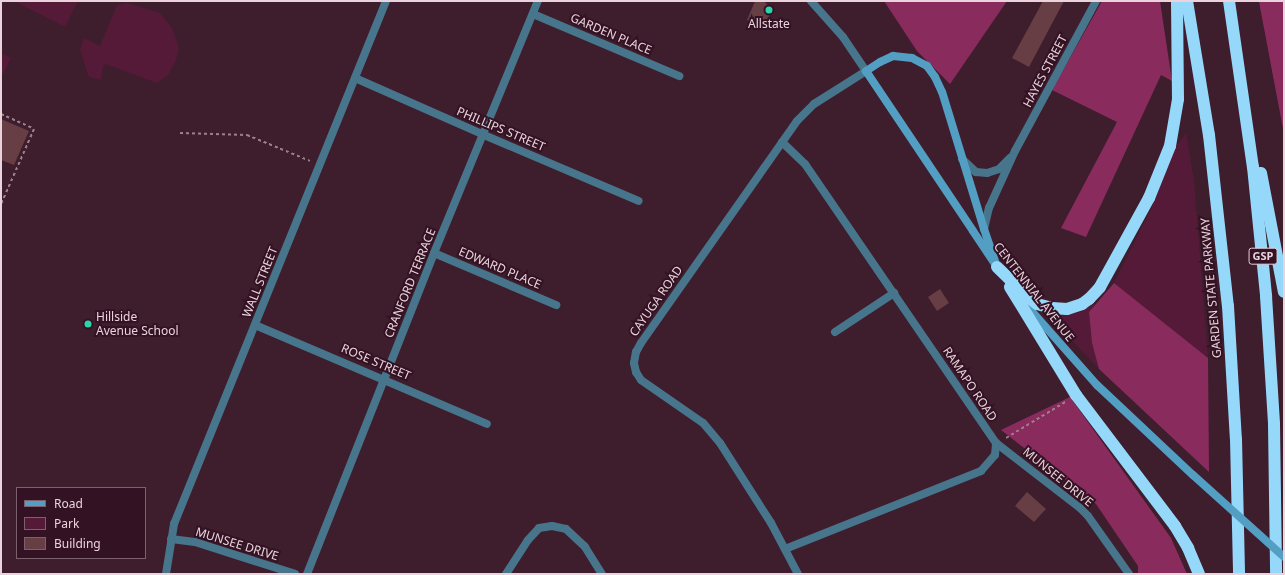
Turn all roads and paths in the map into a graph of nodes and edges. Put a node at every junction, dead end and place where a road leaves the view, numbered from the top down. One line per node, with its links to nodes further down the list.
1 (386, 1): 12 (street, WALL STREET)
2 (538, 1): 8 (street, CRANFORD TERRACE)
3 (811, 1): 10 (street, CENTENNIAL AVENUE)
4 (1096, 1): 17 (street, HAYES STREET)
5 (1177, 1): 24 (highway)
6 (1188, 1): 45 (highway, GARDEN STATE PARKWAY)
7 (1229, 1): 9 (highway, GSP)
8 (534, 14): 11 (street, GARDEN PLACE); 15 (street, CRANFORD TERRACE)
9 (1235, 34): 25 (highway); 46 (highway, GSP)
10 (866, 71): 16 (street, CAYUGA ROAD); 18 (main road); 24 (main road, CENTENNIAL AVENUE)
11 (679, 76)
12 (355, 78): 15 (street, PHILLIPS STREET); 19 (street, WALL STREET)
13 (1, 114): 21 (path)
14 (180, 133): 19 (path)
15 (484, 135): 20 (street, PHILLIPS STREET); 23 (street, CRANFORD TERRACE)
16 (782, 142): 26 (street, RAMAPO ROAD); 35 (street, CAYUGA ROAD)
17 (1015, 151): 18 (street, HAYES STREET); 22 (street, HAYES STREET)
18 (962, 158): 22 (main road)
19 (321, 165): 28 (street, WALL STREET)
20 (639, 200)
21 (1, 204)
22 (984, 229): 24 (main road)
23 (434, 253): 27 (street, EDWARD PLACE); 30 (street, CRANFORD TERRACE)
24 (998, 267): 36 (main road, CENTENNIAL AVENUE, bridge); 44 (highway)
25 (1284, 292)
26 (894, 293): 29 (street); 33 (street, RAMAPO ROAD)
27 (556, 305)
28 (255, 325): 30 (street, ROSE STREET); 34 (street, WALL STREET)
29 (835, 332)
30 (386, 379): 32 (street, ROSE STREET); 39 (street, CRANFORD TERRACE)
31 (1066, 401): 33 (path)
32 (487, 424)
33 (996, 443): 35 (street); 43 (street, MUNSEE DRIVE)
34 (171, 539): 37 (street, WALL STREET); 38 (street, MUNSEE DRIVE)
35 (785, 549): 42 (street, CAYUGA ROAD)
36 (1284, 557)
37 (166, 574)
38 (295, 574)
39 (307, 574)
40 (506, 574): 41 (street)
41 (602, 574)
42 (798, 574)
43 (1129, 574)
44 (1199, 574)
45 (1239, 574)
46 (1276, 574)

